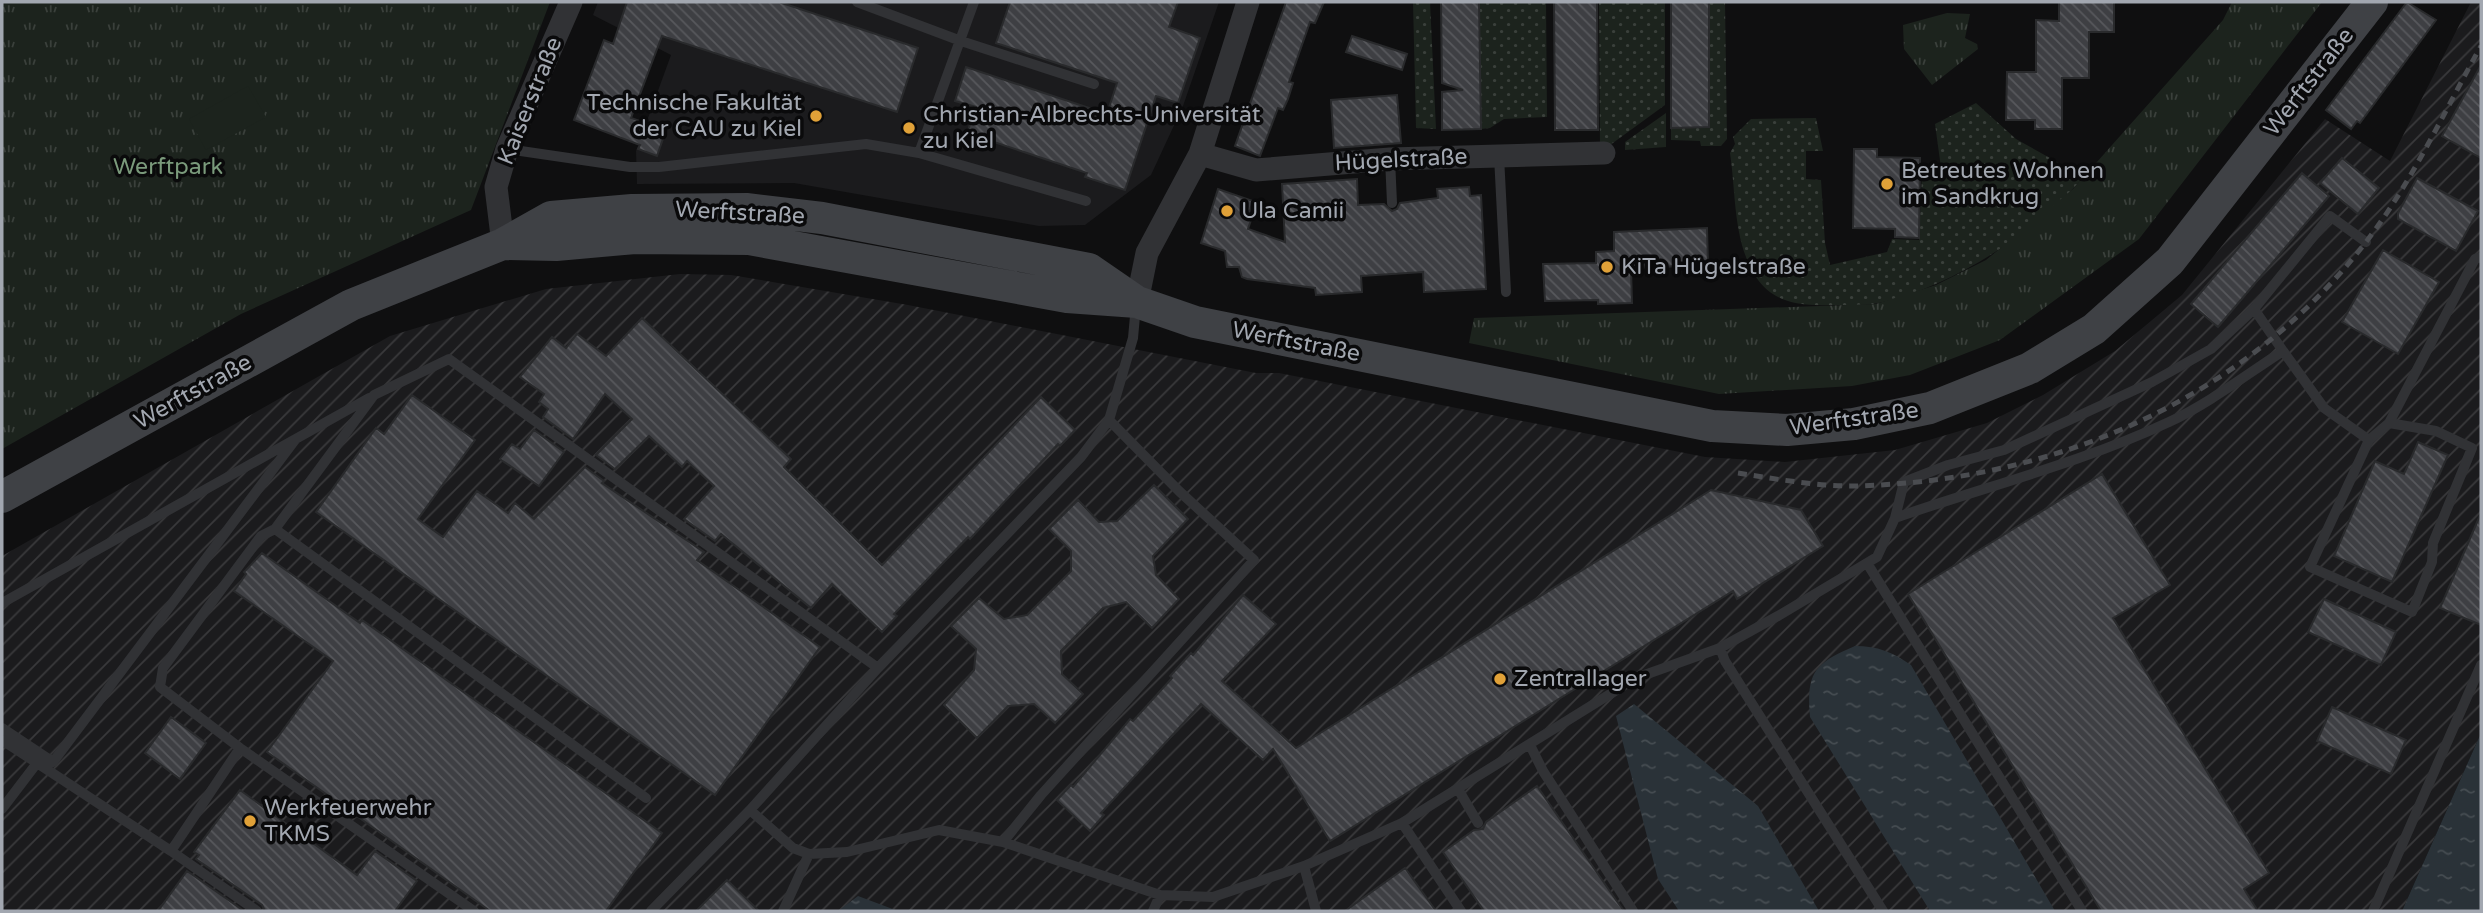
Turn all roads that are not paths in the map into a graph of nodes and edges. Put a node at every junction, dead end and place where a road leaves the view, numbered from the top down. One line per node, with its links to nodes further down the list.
1 (571, 2): 8 (street, Kaiserstraße)
2 (857, 2): 6 (lane)
3 (974, 2): 6 (lane)
4 (1248, 2): 11 (street)
5 (2372, 2): 21 (main road, Werftstraße)
6 (961, 41): 7 (lane); 9 (lane)
7 (1094, 84)
8 (507, 149): 9 (lane); 17 (street, Kaiserstraße)
9 (919, 153): 14 (lane)
10 (1604, 153): 12 (street, Hügelstraße)
11 (1200, 154): 13 (street, Hügelstraße); 21 (street)
12 (1499, 156): 13 (street, Hügelstraße); 20 (lane)
13 (1390, 159): 15 (lane)
14 (1086, 201)
15 (1392, 203)
16 (2366, 242): 22 (lane)
17 (503, 244): 21 (main road, Werftstraße); 29 (main road, Werftstraße)
18 (2481, 247): 19 (lane)
19 (2478, 258): 26 (lane)
20 (1506, 292)
21 (1136, 302): 25 (lane)
22 (2254, 309): 23 (lane); 30 (lane)
23 (2283, 351): 28 (lane); 30 (lane)
24 (374, 395): 27 (lane); 31 (lane); 36 (lane)
25 (1109, 420): 36 (lane); 48 (lane)
26 (2389, 423): 28 (lane); 28 (lane)
27 (295, 440): 33 (lane); 37 (lane)
28 (2369, 440)
29 (2, 496)
30 (1895, 518): 32 (lane)
31 (275, 529): 40 (lane); 43 (lane)
32 (1867, 563): 34 (lane); 62 (lane)
33 (2, 603)
34 (1720, 648): 39 (lane); 61 (lane)
35 (2481, 666): 63 (lane)
36 (878, 668): 45 (lane)
37 (2, 728)
38 (2, 740): 41 (lane)
39 (1530, 745): 42 (lane); 60 (lane)
40 (240, 748): 49 (lane); 54 (lane)
41 (37, 763): 44 (lane); 49 (lane)
42 (1458, 789): 46 (lane); 47 (lane)
43 (646, 798)
44 (2, 809)
45 (750, 810): 50 (lane); 55 (lane)
46 (1402, 823): 51 (lane); 59 (lane)
47 (1478, 823)
48 (1003, 842): 50 (lane); 52 (lane)
49 (171, 850): 53 (lane)
50 (809, 854): 56 (lane)
51 (1304, 866): 52 (lane); 58 (lane)
52 (1160, 895): 57 (lane)
53 (257, 911)
54 (474, 911)
55 (651, 911)
56 (783, 911)
57 (1153, 911)
58 (1316, 911)
59 (1461, 911)
60 (1633, 911)
61 (1883, 911)
62 (2082, 911)
63 (2373, 911)

